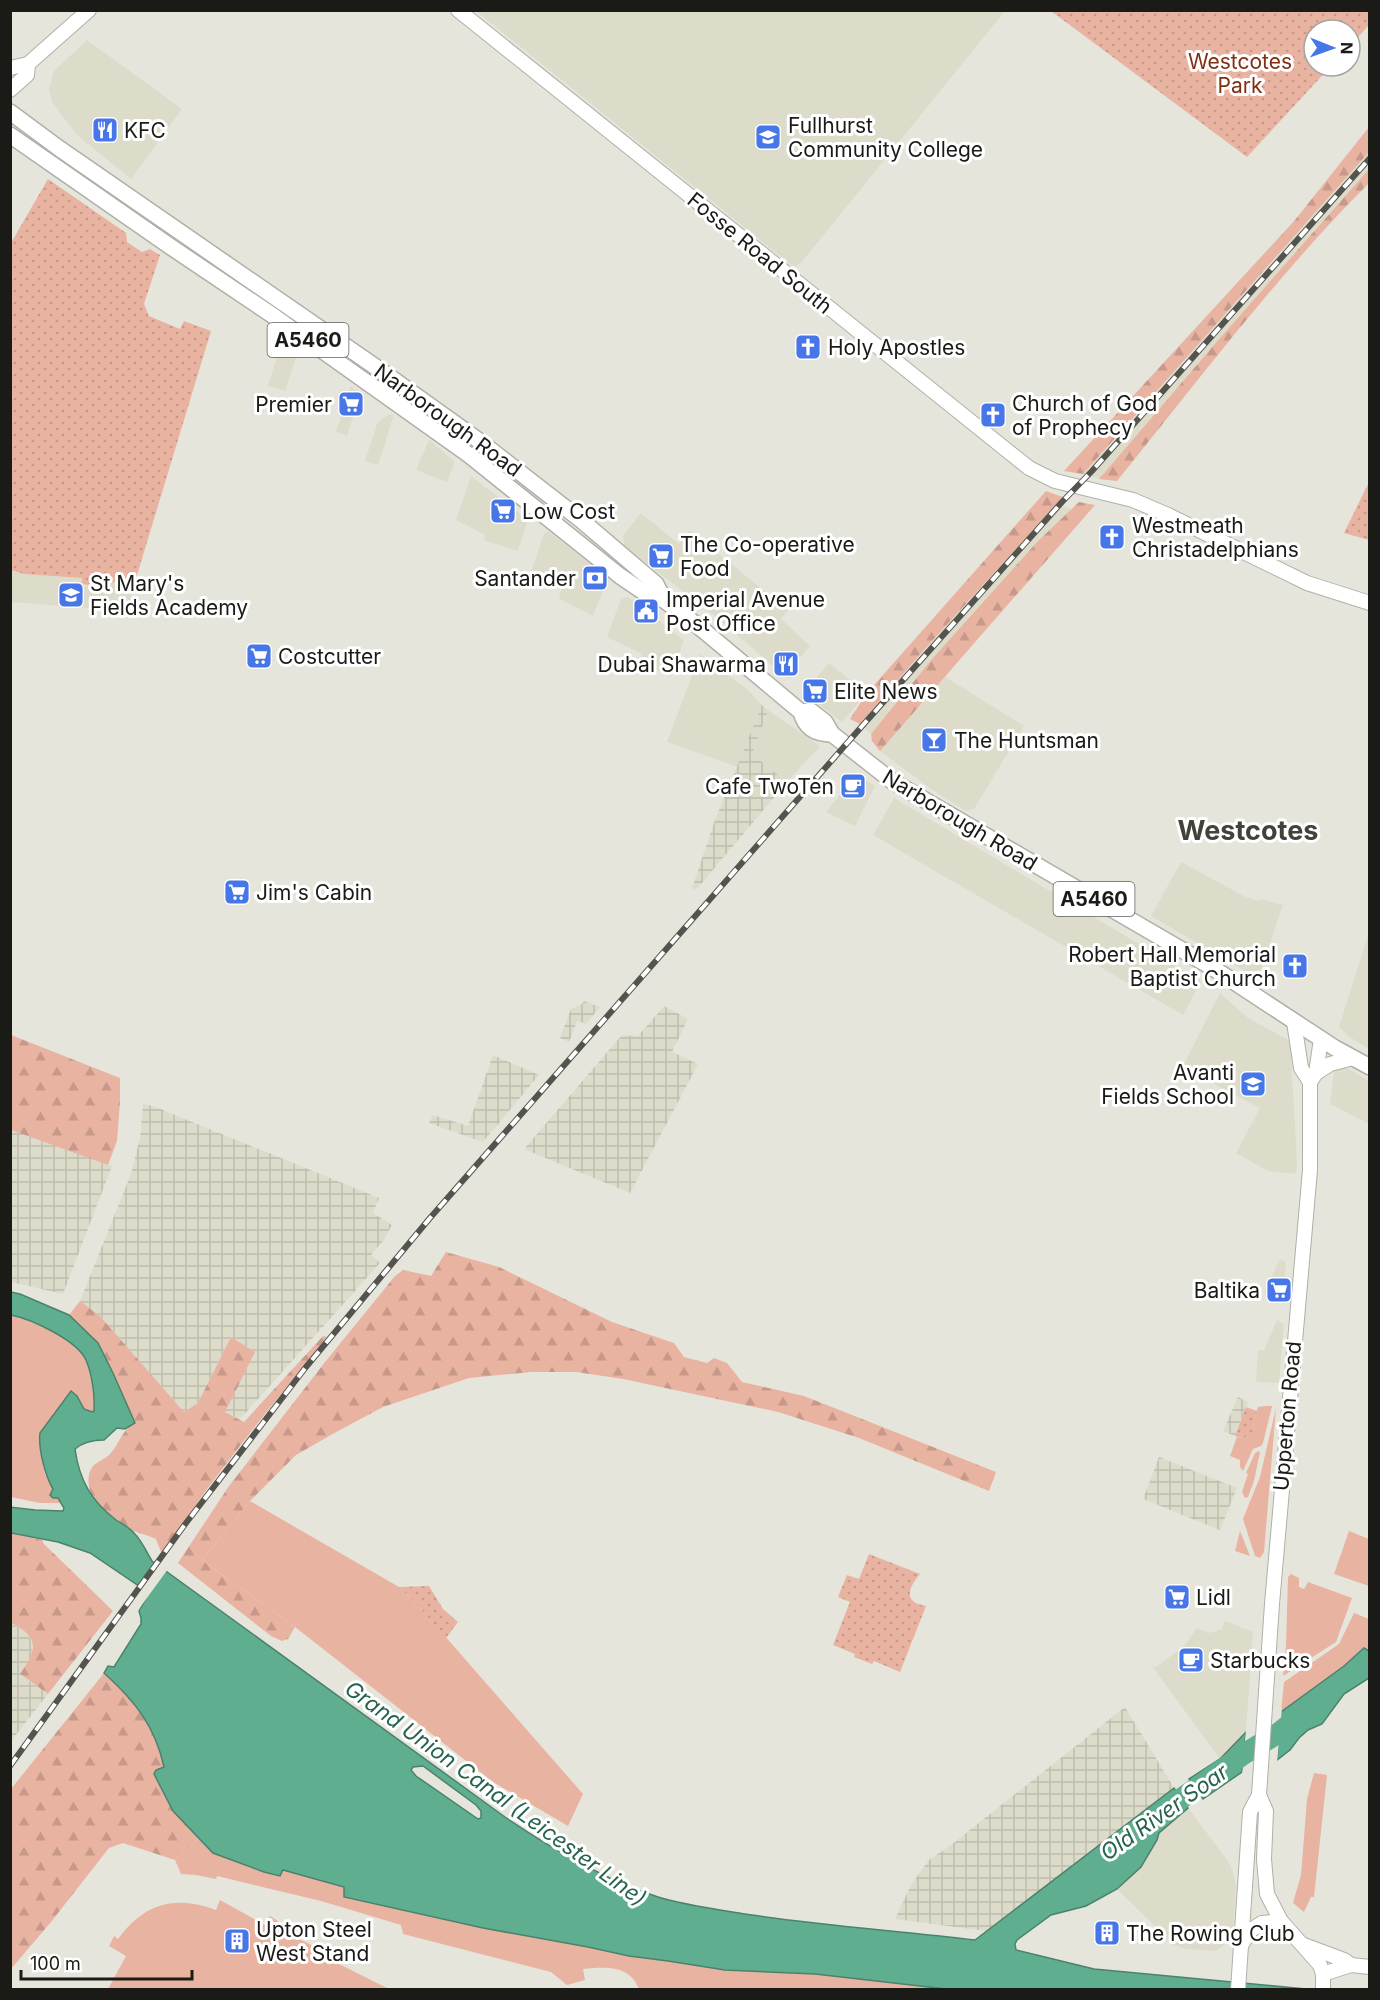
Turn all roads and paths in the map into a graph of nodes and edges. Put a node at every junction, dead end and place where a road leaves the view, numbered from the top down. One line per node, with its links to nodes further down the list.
1 (89, 10): 3 (street)
2 (458, 10): 9 (street, Fosse Road South)
3 (28, 64): 4 (street); 5 (street)
4 (10, 68)
5 (10, 90)
6 (10, 112): 8 (main road, Narborough Road / A5460)
7 (10, 135): 8 (main road, Narborough Road / A5460)
8 (663, 600): 10 (main road, Narborough Road / A5460)
9 (1370, 603)
10 (1294, 1022): 11 (main road, Narborough Road / A5460); 14 (street)
11 (1321, 1039): 12 (main road, Narborough Road / A5460); 14 (street, Upperton Road)
12 (1353, 1058): 13 (main road, Narborough Road / A5460); 14 (street)
13 (1370, 1067)
14 (1313, 1078): 15 (street, Upperton Road)
15 (1258, 1794): 16 (street, Upperton Road); 17 (street, Upperton Road)
16 (1281, 1921): 17 (street); 18 (street, Upperton Road)
17 (1241, 1945): 21 (street, Upperton Road)
18 (1304, 1945): 19 (street); 22 (street, Upperton Road)
19 (1351, 1965): 20 (street); 22 (street)
20 (1370, 1967)
21 (1239, 1983)
22 (1323, 1983)

